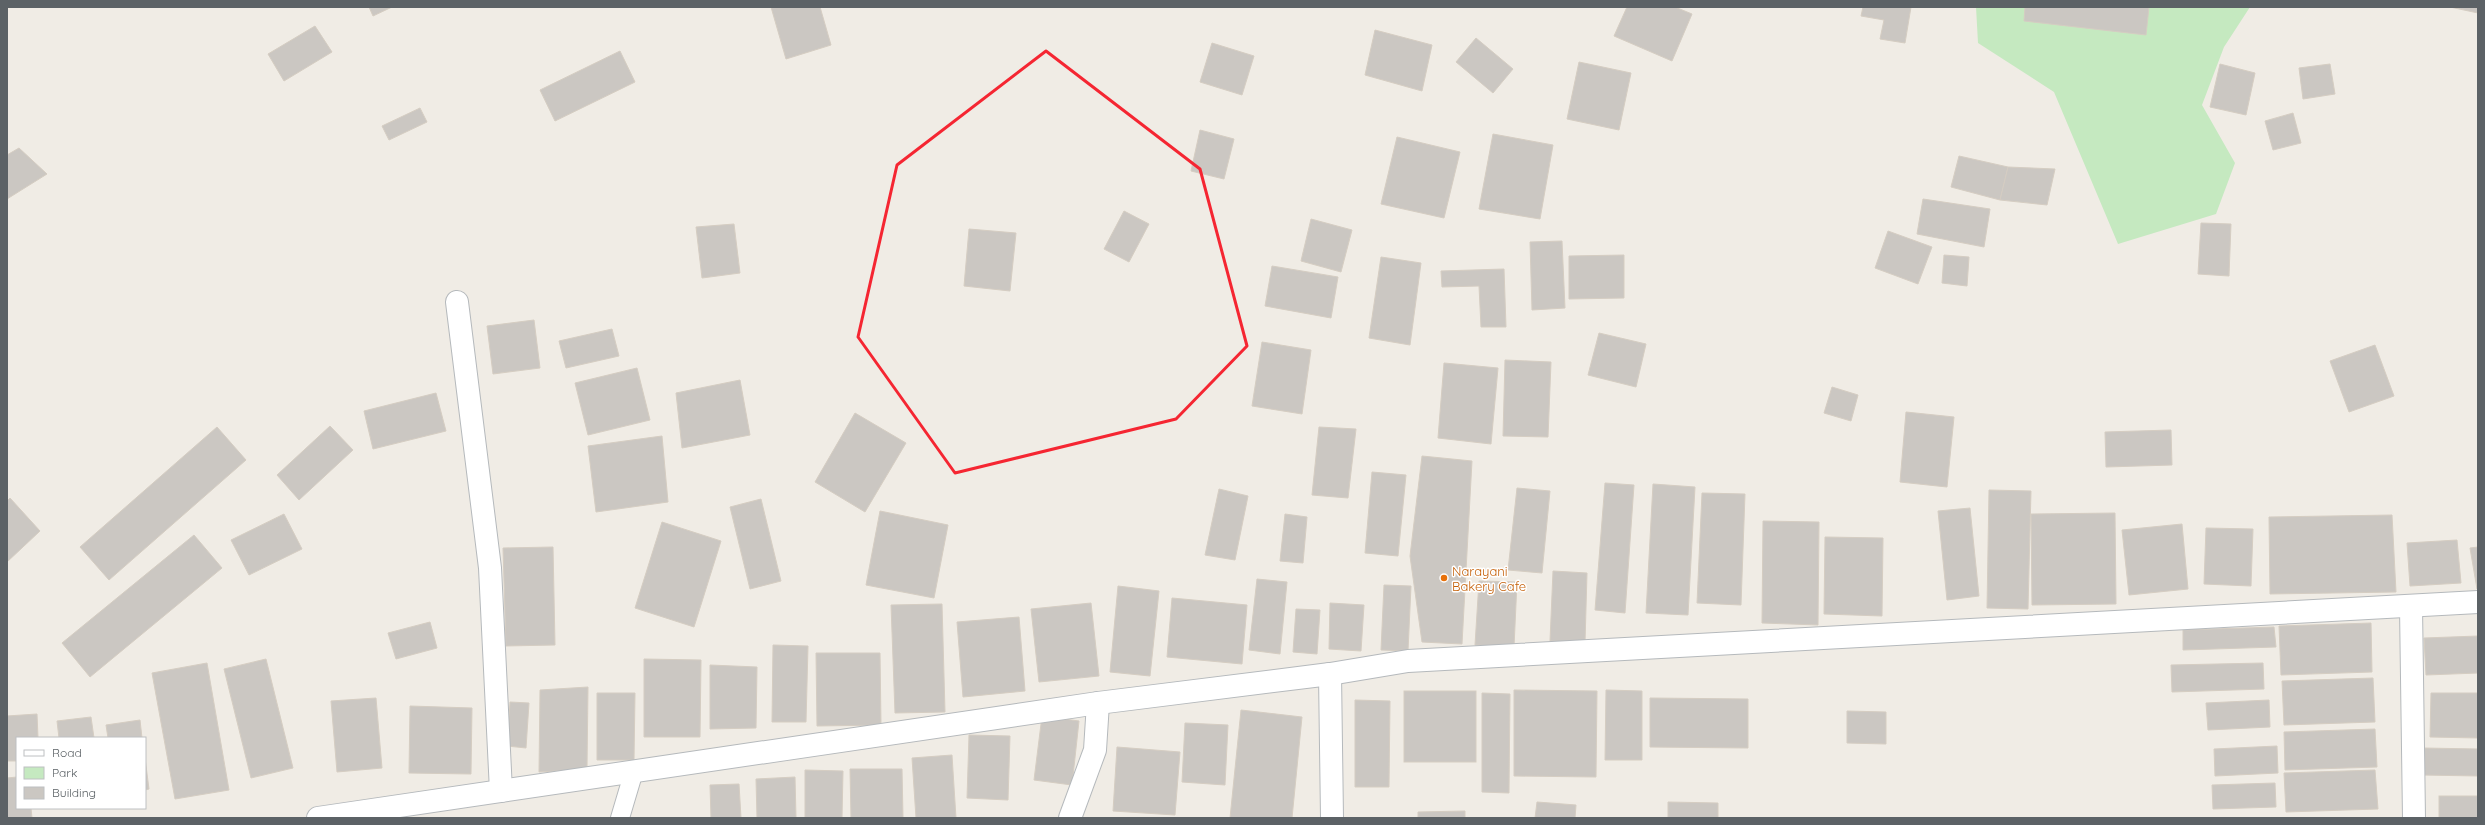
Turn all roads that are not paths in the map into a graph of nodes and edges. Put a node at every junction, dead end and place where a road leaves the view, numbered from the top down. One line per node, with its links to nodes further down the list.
1 (457, 302): 7 (street)
2 (2478, 602): 3 (street)
3 (2411, 607): 4 (street); 12 (street)
4 (1330, 674): 5 (street); 11 (street)
5 (1098, 703): 6 (street); 10 (street)
6 (634, 771): 7 (street); 9 (lane)
7 (501, 791): 8 (street)
8 (318, 818)
9 (620, 818)
10 (1070, 818)
11 (1332, 818)
12 (2414, 818)

